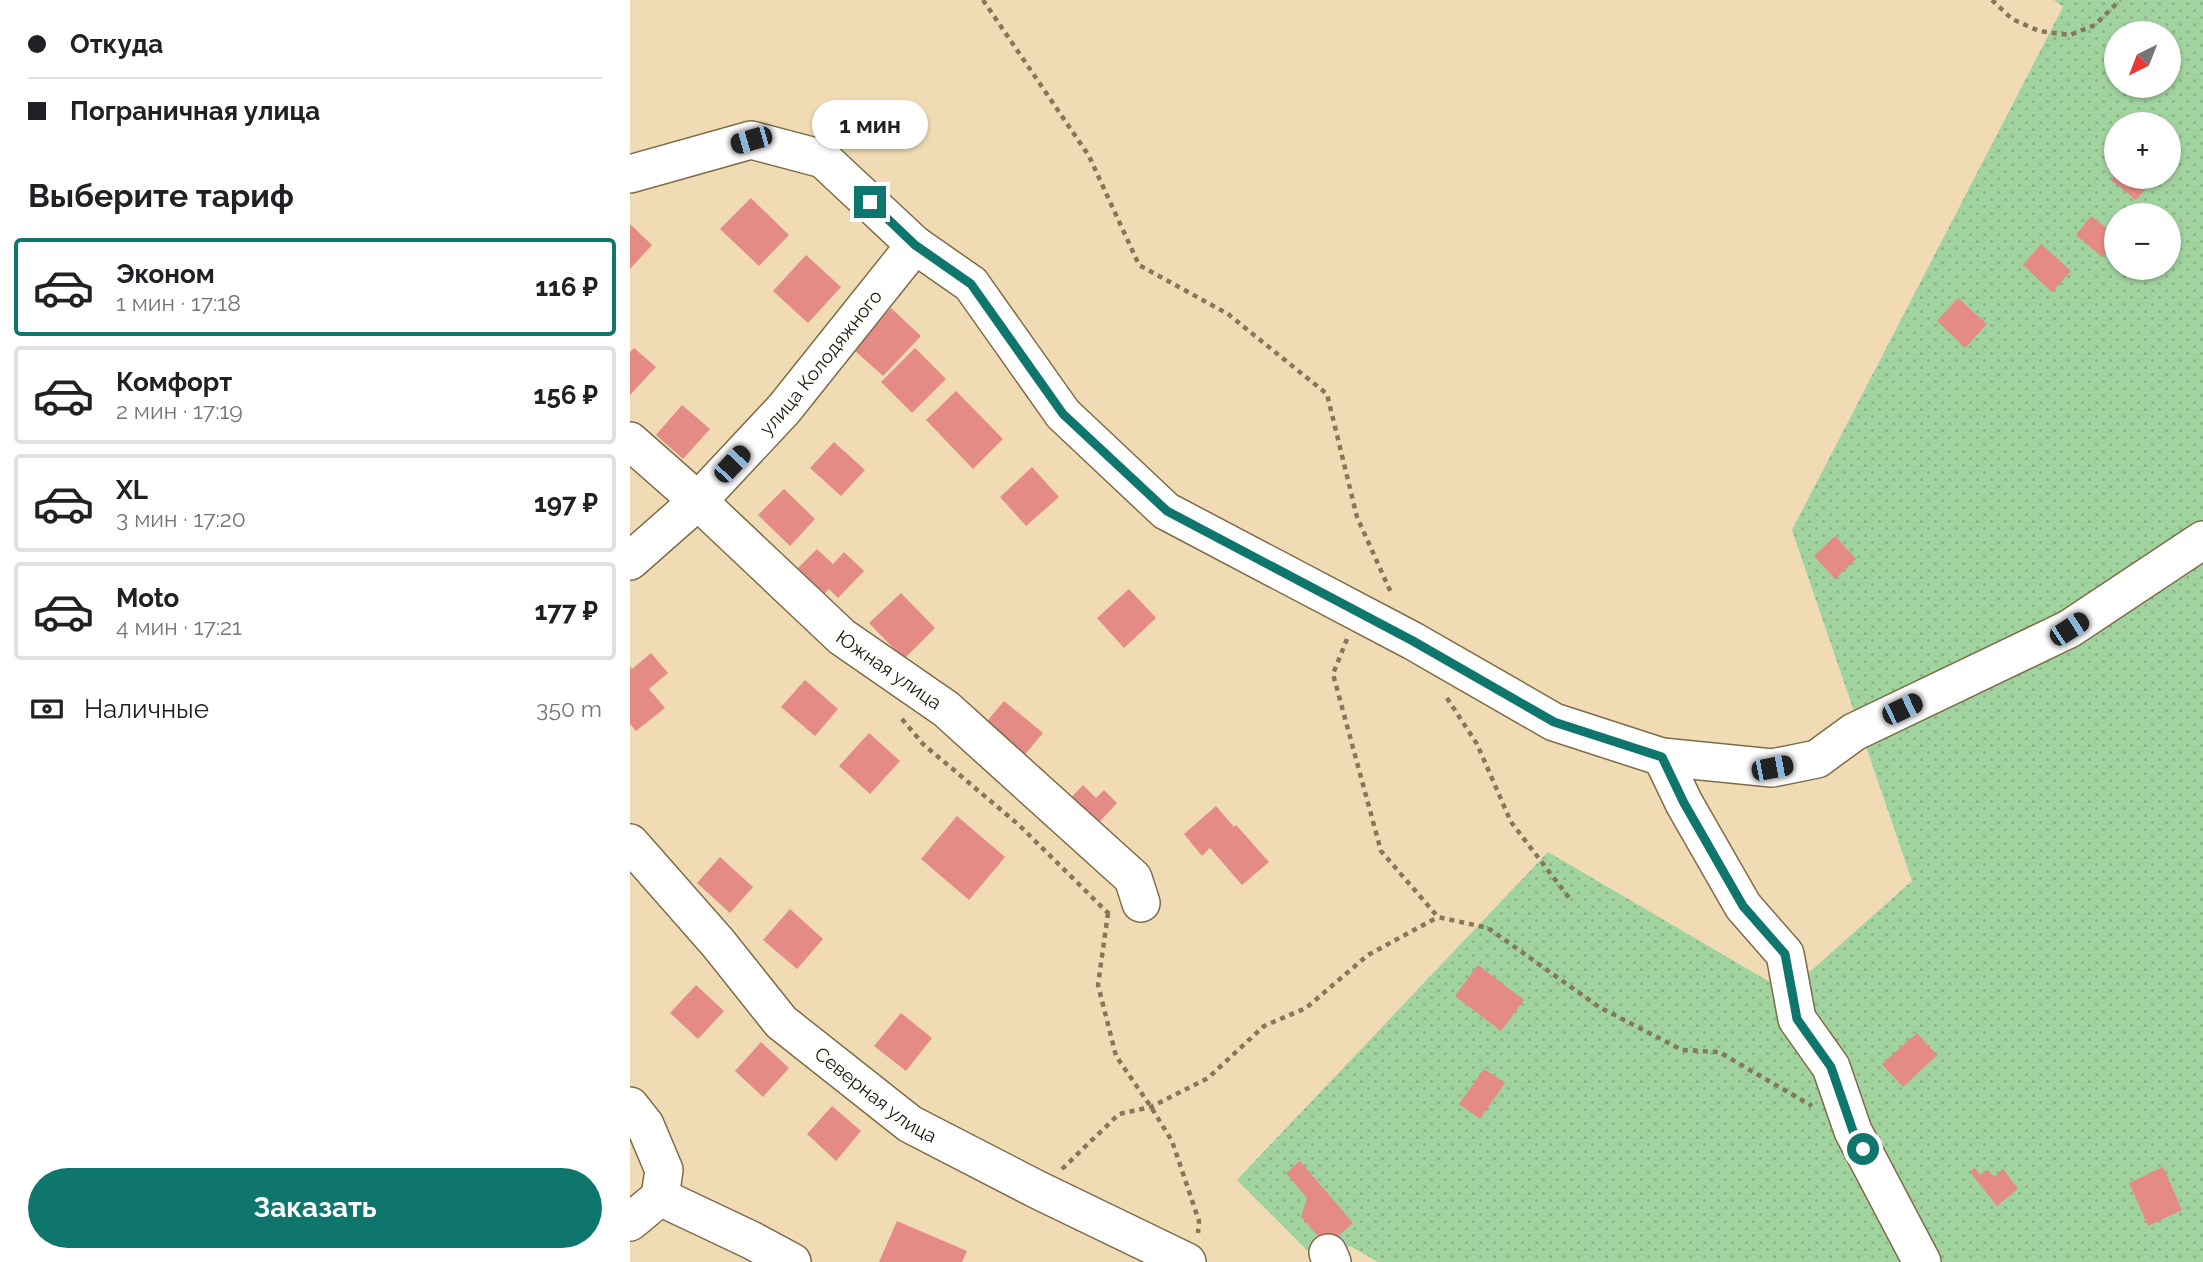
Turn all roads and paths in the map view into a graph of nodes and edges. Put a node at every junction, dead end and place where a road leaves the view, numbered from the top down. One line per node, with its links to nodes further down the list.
1 (983, 0): 11 (path)
2 (1992, 0): 3 (path)
3 (2120, 0)
4 (630, 174): 5 (street)
5 (915, 245): 7 (street, улица Колодяжного); 10 (street)
6 (630, 441): 7 (street, Южная улица)
7 (698, 500): 9 (street, улица Колодяжного); 17 (street, Южная улица)
8 (2203, 540): 14 (street)
9 (630, 561)
10 (1358, 612): 11 (street); 18 (path)
11 (1413, 641): 14 (street)
12 (1445, 694): 16 (path)
13 (898, 715): 17 (path)
14 (1662, 757): 21 (street)
15 (630, 843): 22 (street, Северная улица)
16 (1570, 899)
17 (1124, 908): 20 (path)
18 (1438, 917): 20 (path); 21 (path)
19 (630, 1106): 23 (street)
20 (1152, 1107): 22 (path); 25 (path)
21 (1853, 1131): 27 (street)
22 (1038, 1190): 25 (street, Северная улица)
23 (660, 1197): 24 (street); 26 (street)
24 (630, 1222)
25 (1192, 1248)
26 (792, 1262)
27 (1922, 1262)

